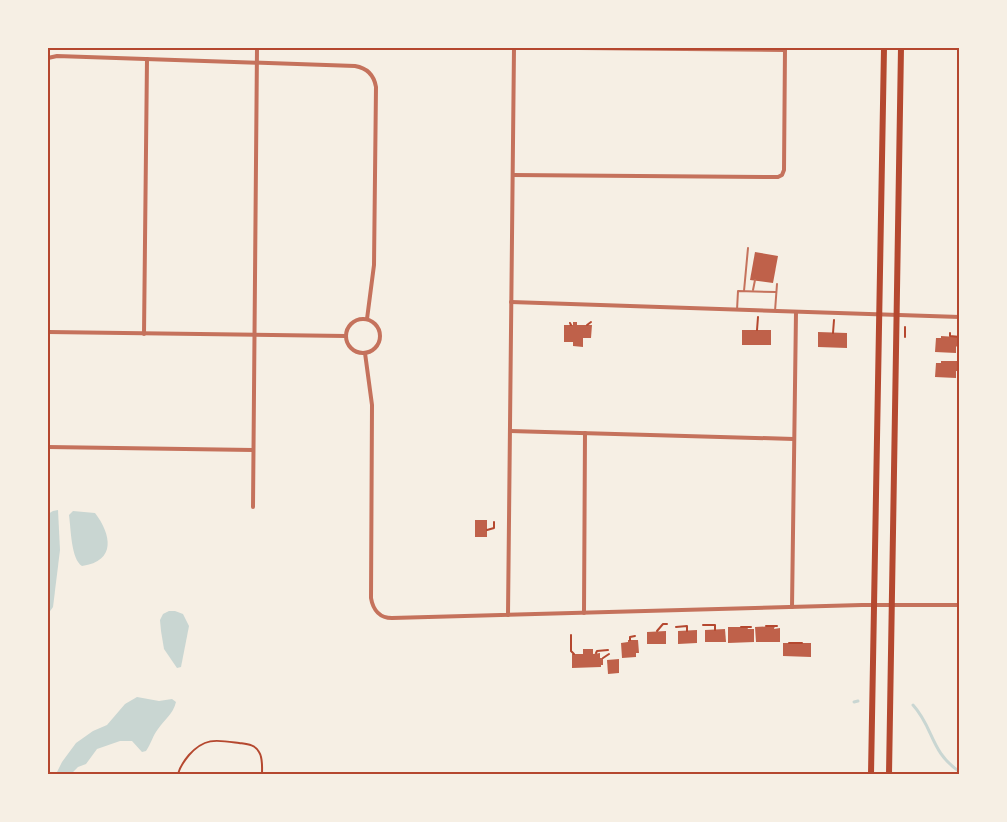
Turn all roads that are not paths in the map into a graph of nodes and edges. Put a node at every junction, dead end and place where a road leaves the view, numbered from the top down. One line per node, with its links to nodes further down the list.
1 (257, 48): 9 (street)
2 (514, 48): 10 (street)
3 (579, 48): 6 (street)
4 (884, 48): 21 (main road)
5 (901, 48): 22 (main road)
6 (785, 49): 10 (street)
7 (48, 58): 8 (street)
8 (147, 59): 9 (street); 26 (street)
9 (257, 64): 24 (street); 27 (street)
10 (513, 175): 17 (street)
11 (748, 248): 14 (lane)
12 (755, 280): 15 (lane)
13 (777, 284): 16 (lane)
14 (744, 291): 15 (lane); 18 (lane)
15 (753, 291): 16 (lane)
16 (776, 292): 19 (lane)
17 (511, 302): 18 (street); 30 (street)
18 (737, 310): 19 (street)
19 (775, 311): 20 (street)
20 (796, 312): 21 (street); 32 (street)
21 (880, 315): 22 (street); 36 (main road)
22 (897, 316): 23 (street); 37 (main road)
23 (960, 317)
24 (367, 319): 28 (street); 29 (street)
25 (48, 332): 26 (street)
26 (144, 334): 27 (street)
27 (254, 335): 28 (street); 34 (street)
28 (346, 336): 29 (street)
29 (365, 353): 41 (street)
30 (510, 431): 31 (street); 41 (street)
31 (585, 433): 32 (street); 40 (street)
32 (794, 439): 39 (street)
33 (48, 447): 34 (street)
34 (253, 450): 35 (street)
35 (252, 507)
36 (874, 605): 37 (street); 39 (street); 42 (main road)
37 (891, 605): 38 (street); 43 (main road)
38 (960, 605)
39 (792, 607): 40 (street)
40 (584, 613): 41 (street)
41 (508, 615)
42 (871, 774)
43 (889, 774)

